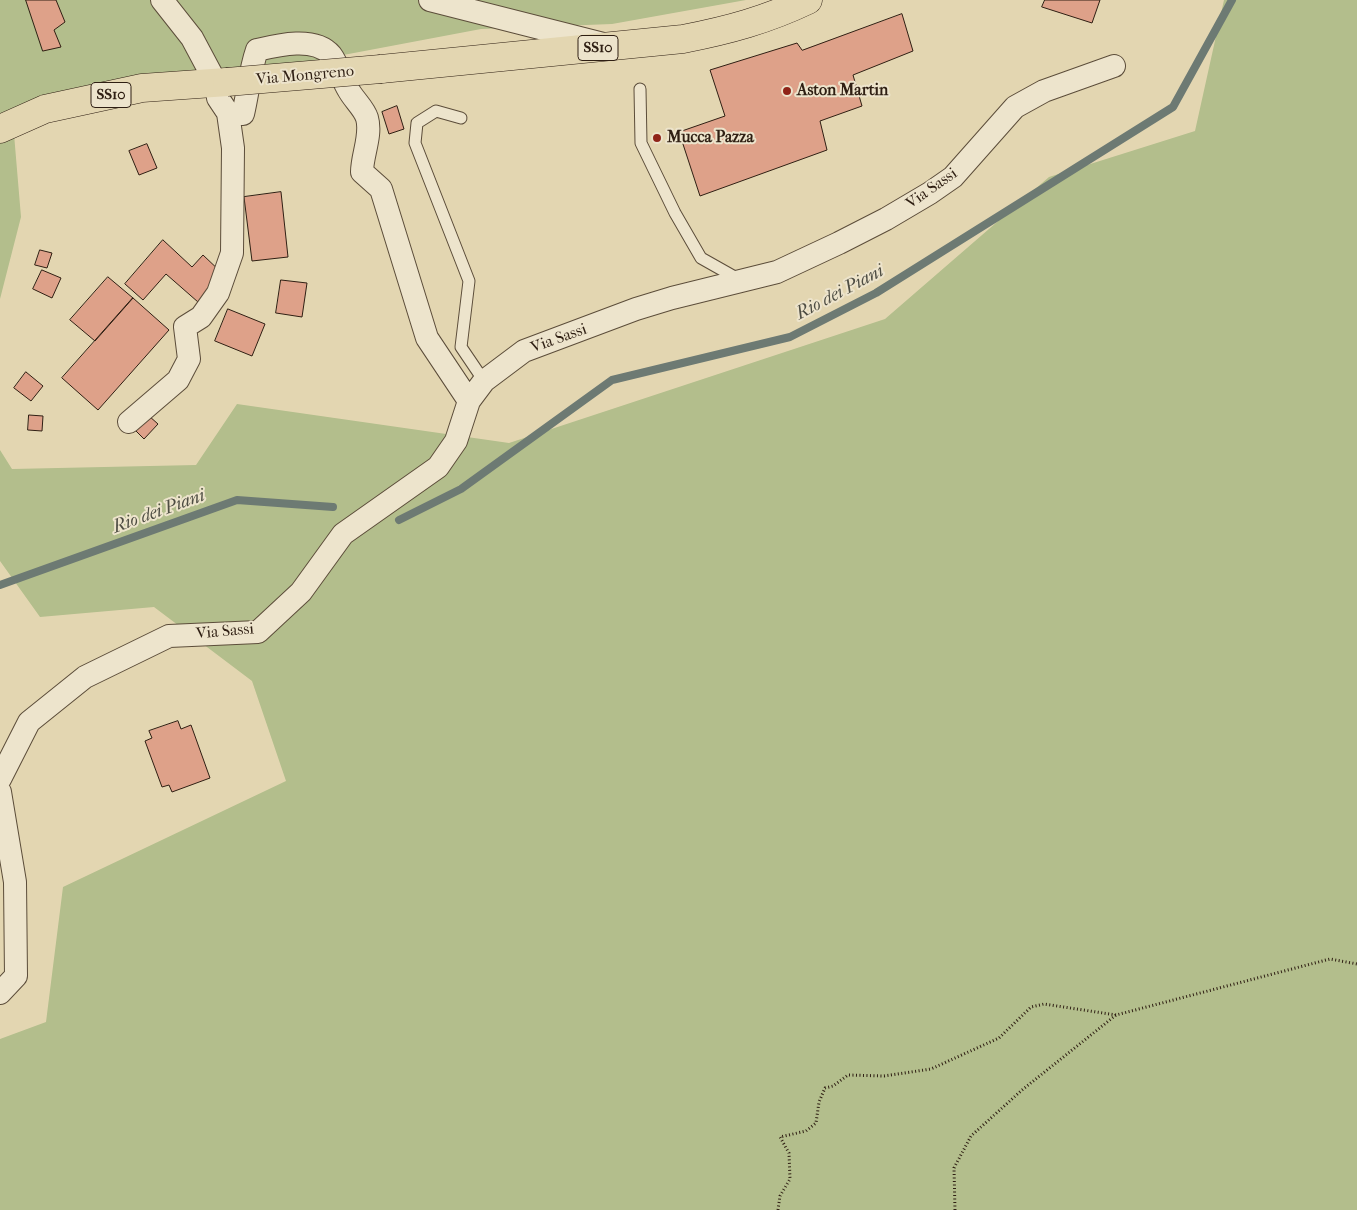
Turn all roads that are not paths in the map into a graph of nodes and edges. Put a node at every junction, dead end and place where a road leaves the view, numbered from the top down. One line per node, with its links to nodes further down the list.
1 (162, 0): 6 (street)
2 (430, 0): 4 (street, Via Mongreno)
3 (808, 0): 4 (main road, Via Mongreno / SS10)
4 (616, 47): 6 (main road, Via Mongreno / SS10, bridge)
5 (1114, 66): 11 (street, Via Sassi)
6 (221, 83): 8 (street); 10 (main road, Via Mongreno / SS10)
7 (640, 89): 11 (lane)
8 (228, 113): 13 (street); 14 (street)
9 (461, 118): 12 (lane)
10 (0, 129)
11 (743, 282): 12 (street, Via Sassi)
12 (484, 381): 13 (street, Via Sassi)
13 (469, 401): 15 (street, Via Sassi)
14 (130, 422)
15 (0, 779)
16 (0, 792): 17 (street)
17 (0, 993)

